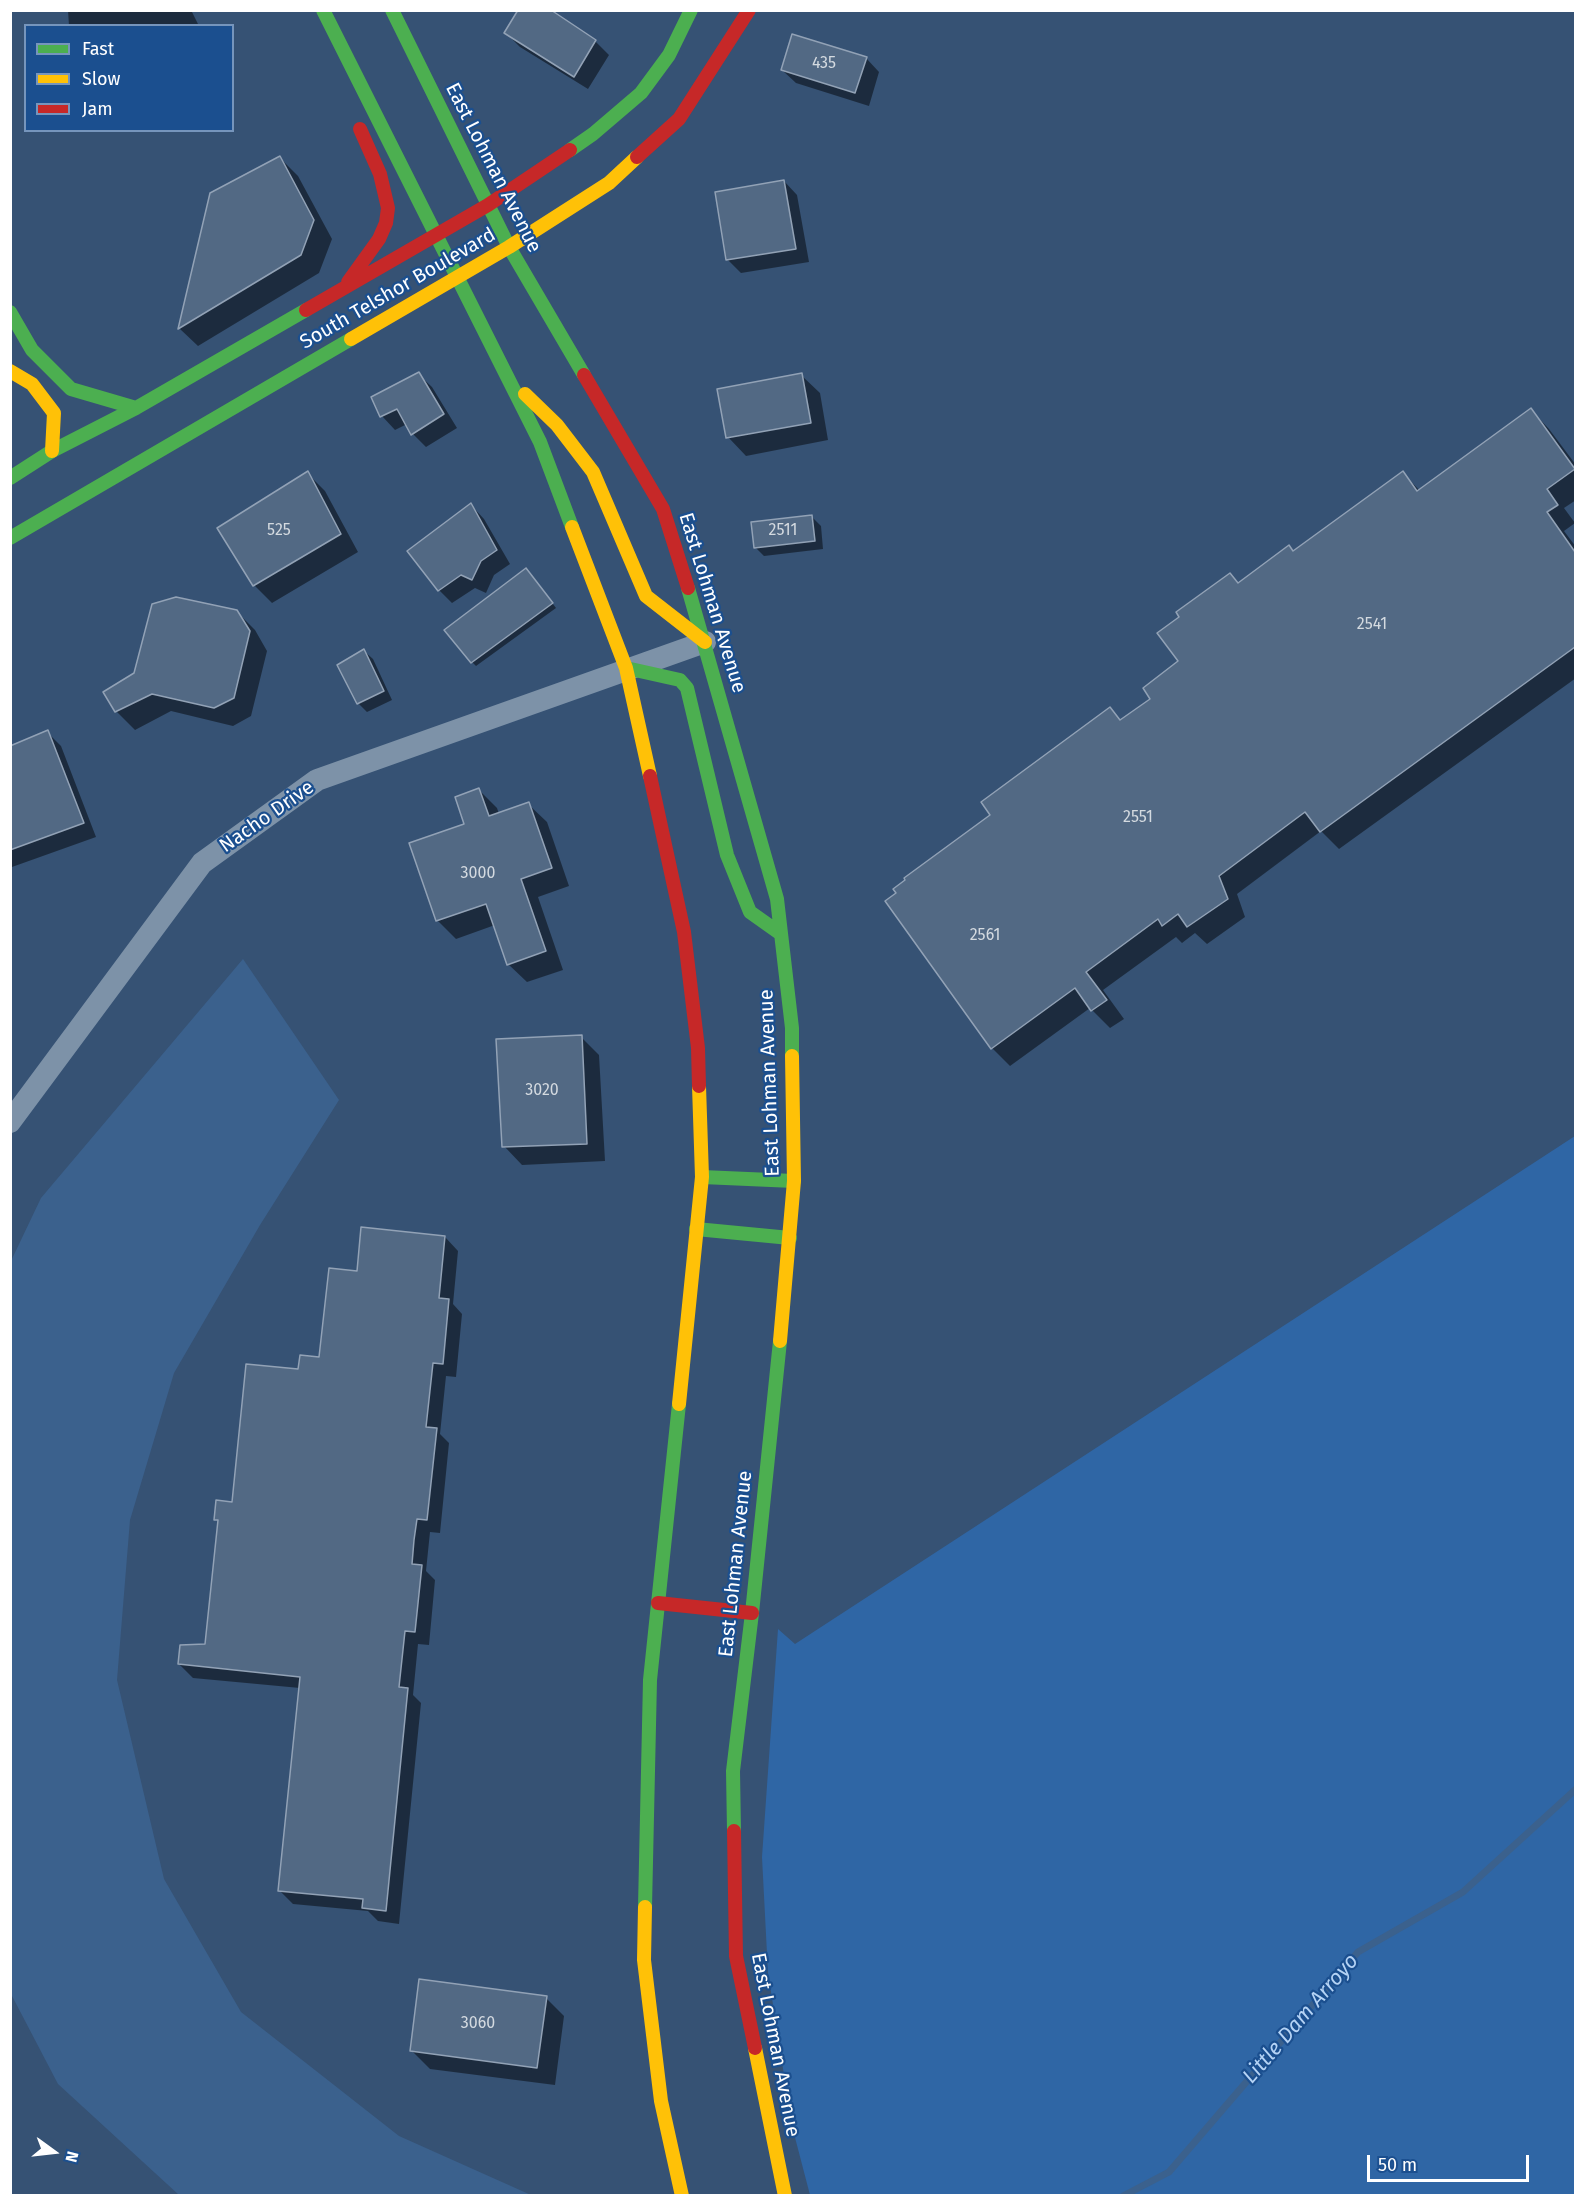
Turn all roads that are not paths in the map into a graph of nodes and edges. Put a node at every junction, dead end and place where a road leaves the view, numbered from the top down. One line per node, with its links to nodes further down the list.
1 (323, 10): 5 (main road)
2 (392, 10): 10 (main road, East Lohman Avenue)
3 (691, 10): 10 (main road, South Telshor Boulevard)
4 (749, 10): 7 (main road, South Telshor Boulevard)
5 (330, 25): 8 (main road); 11 (main road)
6 (720, 31): 7 (main road)
7 (711, 72): 12 (main road, South Telshor Boulevard)
8 (341, 76)
9 (354, 116): 14 (main road)
10 (488, 206): 11 (main road, South Telshor Boulevard); 12 (main road, East Lohman Avenue)
11 (436, 236): 13 (main road); 14 (main road, South Telshor Boulevard)
12 (509, 247): 13 (main road, South Telshor Boulevard); 24 (main road, East Lohman Avenue)
13 (457, 277): 19 (main road); 23 (main road, South Telshor Boulevard)
14 (342, 290): 20 (main road, South Telshor Boulevard)
15 (10, 312): 17 (main road)
16 (10, 342): 17 (main road)
17 (32, 350): 20 (main road)
18 (13, 374): 21 (main road)
19 (507, 376): 24 (main road); 25 (main road)
20 (136, 408): 21 (main road, South Telshor Boulevard)
21 (52, 451): 22 (main road, South Telshor Boulevard)
22 (12, 478)
23 (10, 538)
24 (705, 642): 25 (street, Nacho Drive); 26 (main road, East Lohman Avenue)
25 (626, 669): 26 (main road); 27 (street, Nacho Drive); 28 (main road)
26 (781, 934): 29 (main road, East Lohman Avenue)
27 (10, 1122)
28 (702, 1177): 29 (main road); 30 (main road)
29 (794, 1181): 31 (main road, East Lohman Avenue)
30 (696, 1229): 31 (main road); 32 (main road)
31 (790, 1238): 33 (main road, East Lohman Avenue)
32 (658, 1603): 33 (main road); 34 (main road)
33 (752, 1613): 35 (main road, East Lohman Avenue)
34 (682, 2196)
35 (785, 2196)

